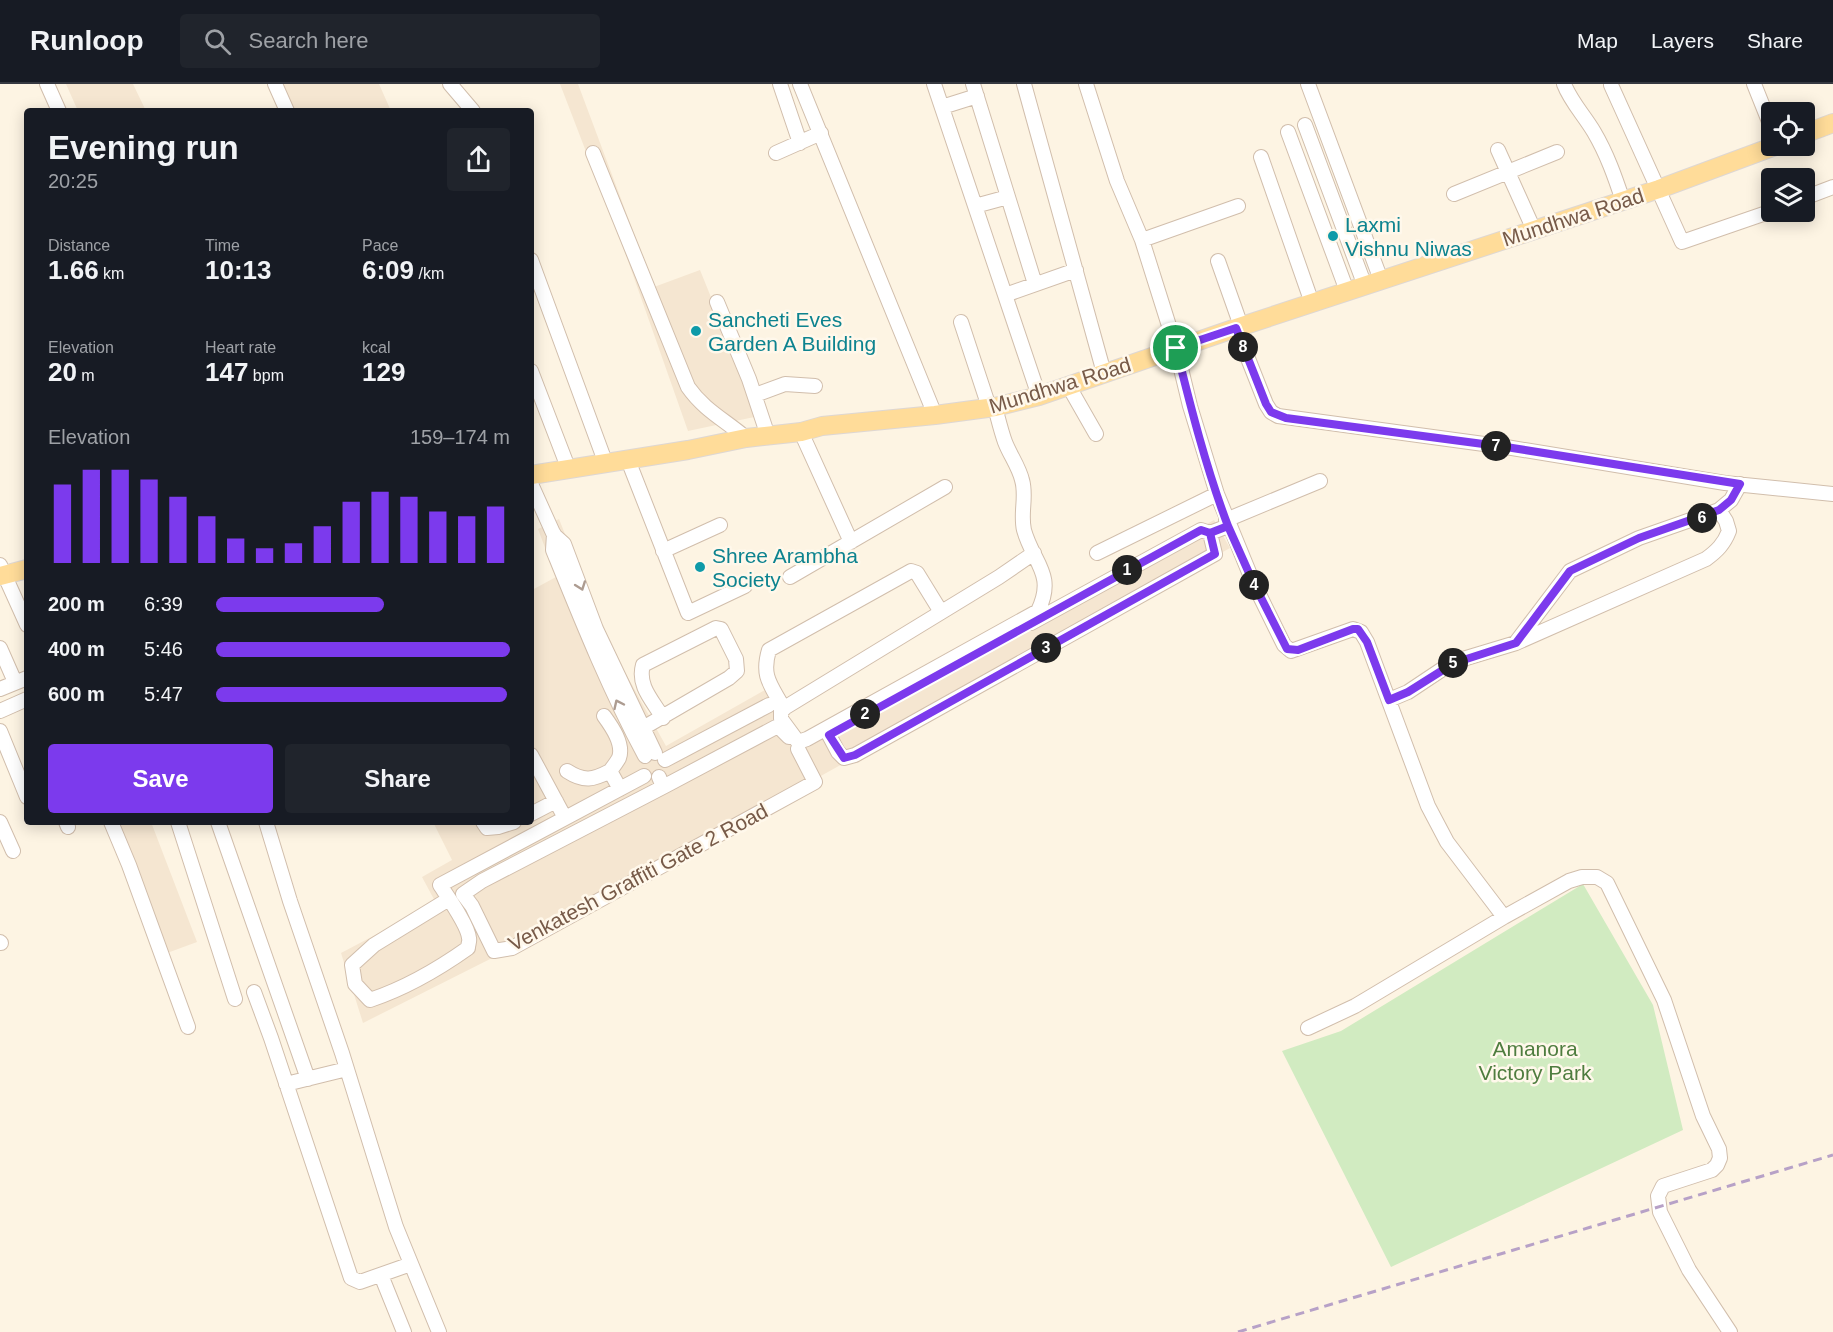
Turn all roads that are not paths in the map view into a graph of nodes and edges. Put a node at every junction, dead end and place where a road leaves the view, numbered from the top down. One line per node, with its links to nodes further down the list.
1 (47, 84): 16 (street)
2 (275, 84): 17 (street)
3 (450, 84): 18 (street)
4 (780, 84): 24 (street)
5 (800, 84): 23 (street)
6 (934, 84): 15 (street)
7 (1024, 84): 45 (street)
8 (1086, 84): 42 (street)
9 (1308, 84): 46 (street)
10 (1564, 84): 37 (street)
11 (1754, 84): 14 (street)
12 (1611, 85): 33 (street)
13 (975, 90): 15 (street); 36 (street)
14 (1761, 102)
15 (942, 107): 38 (street)
16 (58, 108)
17 (286, 108)
18 (470, 108)
19 (1833, 123): 21 (main road)
20 (1305, 125): 46 (street)
21 (1815, 130)
22 (1288, 132): 48 (street)
23 (821, 134): 24 (street); 62 (street)
24 (800, 143): 29 (street)
25 (1498, 150): 31 (street)
26 (1761, 151): 33 (main road, Mundhwa Road)
27 (1557, 152): 31 (street)
28 (593, 153): 66 (street)
29 (776, 153)
30 (1261, 157): 51 (street)
31 (1508, 173): 34 (street); 41 (street)
32 (1833, 187): 35 (street)
33 (1659, 189): 37 (main road, Mundhwa Road); 40 (street)
34 (1454, 194)
35 (1815, 194)
36 (1008, 197): 38 (street); 47 (street)
37 (1623, 201): 41 (main road, Mundhwa Road)
38 (975, 206): 49 (street)
39 (1238, 206): 42 (street)
40 (1761, 215)
41 (1534, 230): 46 (main road, Mundhwa Road)
42 (1142, 240): 54 (street)
43 (1218, 261): 53 (street)
44 (534, 268): 68 (street)
45 (1076, 270): 47 (street); 55 (street)
46 (1373, 283): 48 (main road, Mundhwa Road)
47 (1035, 284): 49 (street)
48 (1347, 291): 51 (main road, Mundhwa Road)
49 (1005, 295): 60 (street)
50 (717, 302): 59 (street)
51 (1312, 303): 53 (main road, Mundhwa Road)
52 (961, 322): 61 (street)
53 (1238, 327): 54 (main road, Mundhwa Road); 72 (street)
54 (1176, 348): 55 (main road, Mundhwa Road); 75 (street)
55 (1104, 373): 58 (main road, Mundhwa Road)
56 (534, 379): 69 (street)
57 (815, 386): 59 (street)
58 (1068, 386): 60 (main road, Mundhwa Road); 64 (street)
59 (755, 395): 65 (street)
60 (1039, 396): 61 (main road, Mundhwa Road)
61 (992, 407): 62 (main road, Mundhwa Road); 84 (street)
62 (935, 415): 63 (main road, Mundhwa Road)
63 (801, 432): 65 (main road, Mundhwa Road); 82 (street)
64 (1096, 434)
65 (768, 436): 66 (main road, Mundhwa Road)
66 (746, 438): 67 (main road, Mundhwa Road)
67 (628, 460): 68 (main road, Mundhwa Road); 83 (street)
68 (606, 464): 69 (main road, Mundhwa Road)
69 (569, 470): 70 (main road, Mundhwa Road)
70 (534, 475)
71 (1320, 481): 78 (street)
72 (1740, 484): 76 (street); 77 (street)
73 (945, 487): 82 (street)
74 (534, 491): 81 (street)
75 (1217, 494): 78 (street); 85 (street)
76 (1833, 494)
77 (1719, 510): 92 (street); 92 (street)
78 (1227, 523): 80 (street); 97 (street)
79 (720, 525): 83 (street)
80 (1210, 533): 105 (street); 105 (street)
81 (554, 534): 103 (street, one-way to 103); 107 (street, one-way to 81)
82 (851, 542): 88 (street)
83 (663, 550): 89 (street)
84 (1034, 553): 90 (street); 99 (street)
85 (1097, 553)
86 (24, 569): 87 (main road)
87 (1, 572): 91 (street)
88 (790, 576)
89 (745, 586)
90 (941, 612): 99 (street); 99 (street)
91 (24, 619)
92 (1516, 643): 97 (street)
93 (0, 648): 94 (street)
94 (21, 680): 95 (street)
95 (0, 689)
96 (24, 700): 100 (street)
97 (1389, 700): 126 (street)
98 (769, 705): 107 (street)
99 (784, 709)
100 (0, 711)
101 (604, 716): 110 (street)
102 (663, 718): 102 (street); 103 (street)
103 (643, 728): 107 (street)
104 (0, 731): 113 (street)
105 (829, 735): 106 (street)
106 (798, 749): 111 (street, Venkatesh Graffiti Gate 2 Road); 111 (street, Venkatesh Graffiti Gate 2 Road)
107 (655, 756): 111 (street); 111 (street)
108 (534, 761): 114 (street)
109 (567, 771): 110 (street)
110 (610, 771): 112 (street)
111 (655, 780): 112 (street)
112 (620, 789): 116 (street)
113 (24, 790)
114 (556, 801): 115 (street); 116 (street)
115 (534, 812)
116 (565, 818): 125 (street)
117 (0, 822): 124 (street)
118 (112, 825): 129 (street)
119 (179, 825): 128 (street)
120 (219, 825): 132 (street)
121 (267, 825): 131 (street)
122 (484, 825): 123 (street)
123 (504, 825)
124 (14, 851)
125 (449, 899): 125 (street)
126 (1504, 917): 130 (street); 138 (street)
127 (254, 992): 133 (street)
128 (235, 999)
129 (188, 1028)
130 (1308, 1028)
131 (346, 1069): 132 (street); 134 (street)
132 (308, 1079): 133 (street)
133 (286, 1084): 135 (street)
134 (411, 1264): 135 (street); 137 (street)
135 (381, 1275): 136 (street)
136 (404, 1332)
137 (439, 1332)
138 (1730, 1332)

